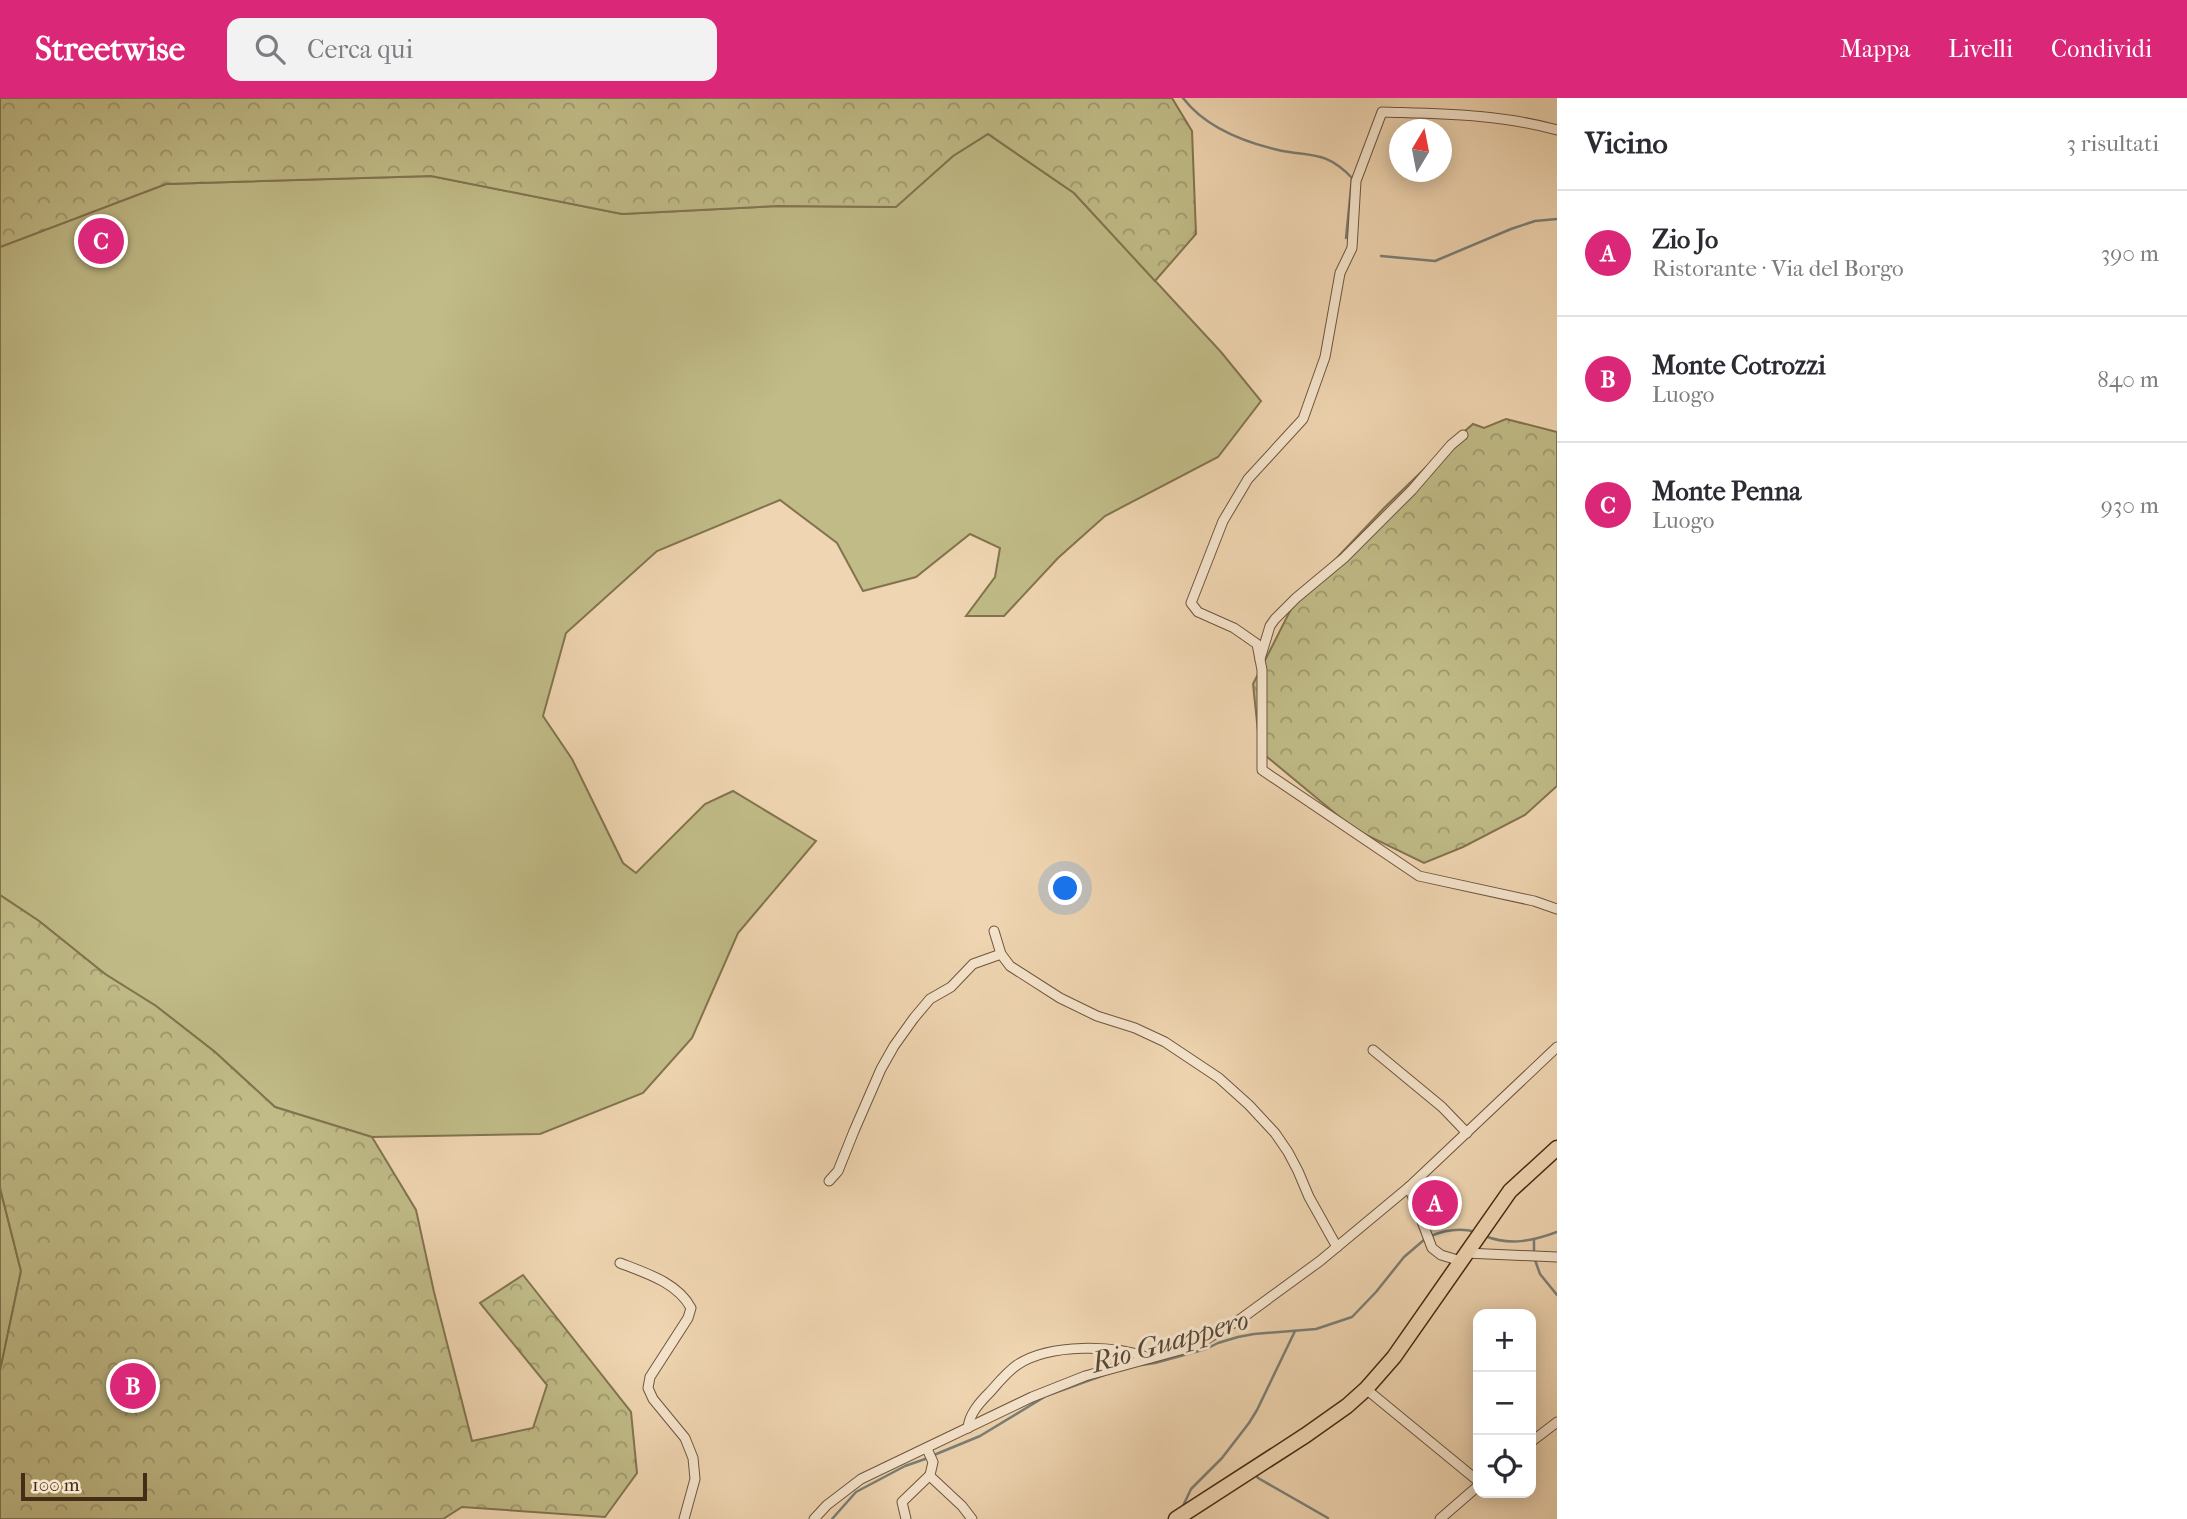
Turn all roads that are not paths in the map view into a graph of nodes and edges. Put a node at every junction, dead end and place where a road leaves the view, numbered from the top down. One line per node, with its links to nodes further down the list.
1 (1557, 130): 3 (street)
2 (1463, 435): 3 (street)
3 (1260, 661): 4 (street)
4 (1557, 909)
5 (993, 931): 6 (street)
6 (1001, 954): 11 (street); 13 (street)
7 (1557, 1047): 9 (street)
8 (1373, 1050): 9 (street)
9 (1467, 1133): 12 (street)
10 (1557, 1147): 14 (main road)
11 (829, 1181)
12 (1409, 1187): 13 (street); 14 (street)
13 (1337, 1247): 17 (street)
14 (1466, 1253): 15 (street); 18 (main road)
15 (1557, 1257)
16 (620, 1263): 26 (street)
17 (1151, 1358): 20 (street); 20 (street)
18 (1366, 1389): 24 (street); 30 (main road)
19 (1557, 1422): 21 (street)
20 (968, 1428): 22 (street)
21 (1536, 1438)
22 (927, 1450): 23 (street); 27 (street)
23 (930, 1475): 28 (street); 29 (street)
24 (1473, 1478)
25 (1473, 1488): 31 (street)
26 (684, 1519)
27 (814, 1519)
28 (906, 1519)
29 (972, 1519)
30 (1176, 1519)
31 (1440, 1519)

